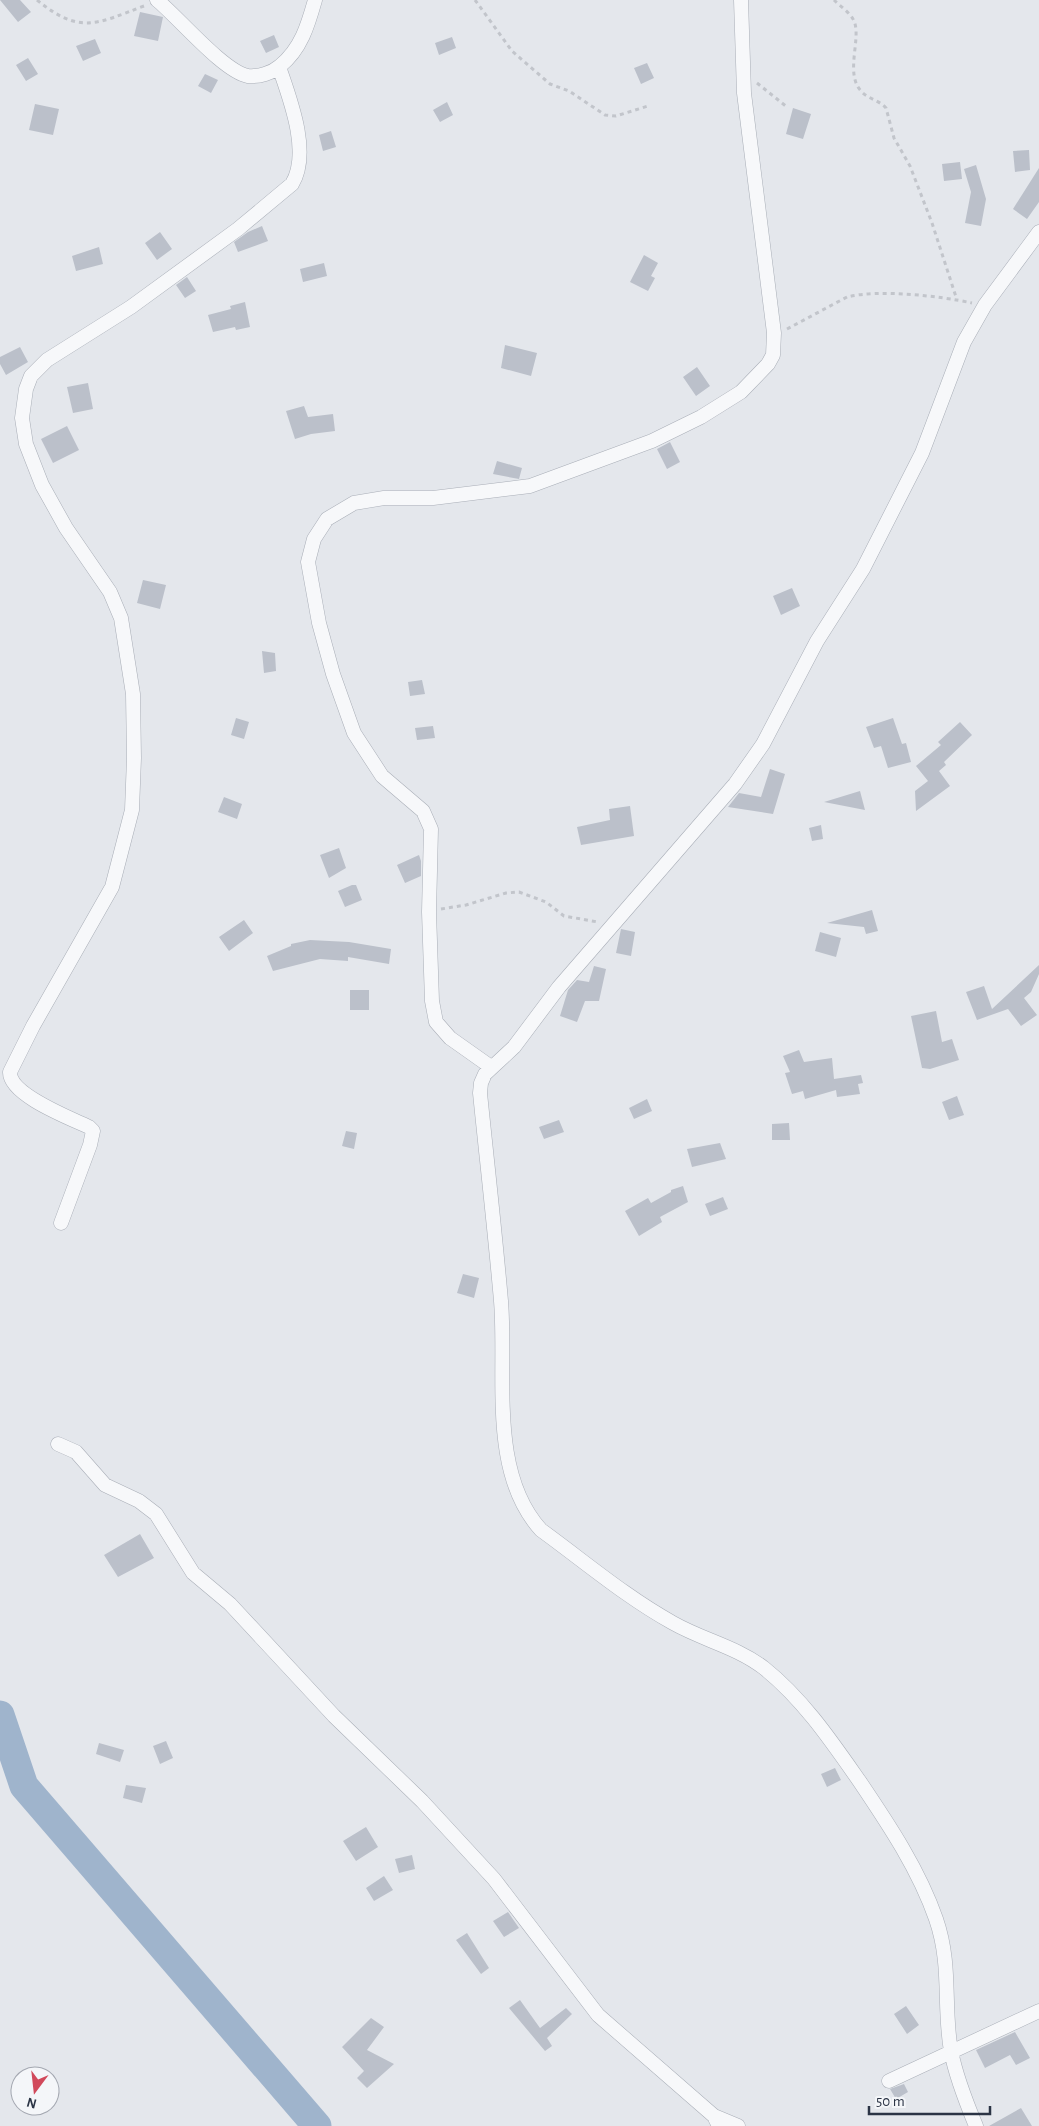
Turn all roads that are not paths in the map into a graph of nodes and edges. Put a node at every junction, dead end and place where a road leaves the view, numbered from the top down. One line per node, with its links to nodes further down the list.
1 (315, 0): 4 (street)
2 (741, 0): 6 (street)
3 (158, 1): 4 (street)
4 (279, 67): 7 (street)
5 (1039, 232): 6 (street)
6 (491, 1067): 10 (street)
7 (61, 1223)
8 (58, 1444): 12 (street)
9 (1039, 2012): 10 (street)
10 (951, 2051): 11 (street); 14 (street)
11 (889, 2081)
12 (716, 2121): 13 (street)
13 (738, 2126)
14 (976, 2126)

